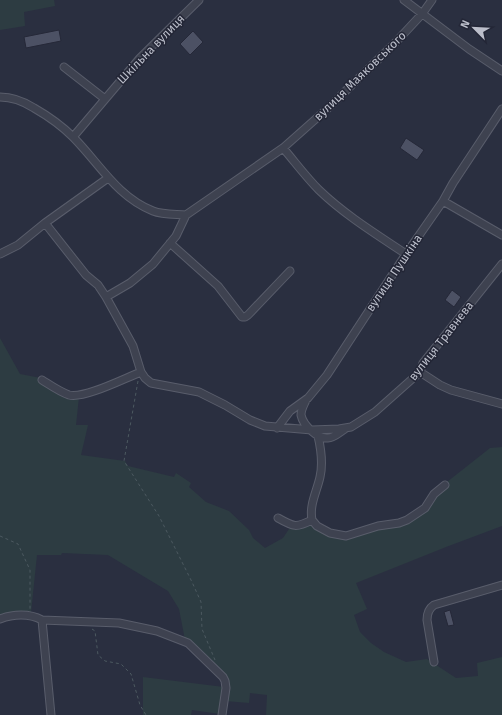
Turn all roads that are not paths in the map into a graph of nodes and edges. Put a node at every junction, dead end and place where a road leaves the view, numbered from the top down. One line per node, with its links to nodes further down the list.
1 (199, 0): 8 (street, Шкільна вулиця)
2 (404, 0): 4 (street)
3 (432, 0): 4 (street, вулиця Маяковського)
4 (422, 14): 6 (street); 11 (street, вулиця Маяковського)
5 (64, 67): 8 (street)
6 (502, 71)
7 (0, 97): 10 (street)
8 (105, 99): 10 (street, Шкільна вулиця)
9 (502, 110): 13 (street, вулиця Пушкіна)
10 (73, 138): 12 (street)
11 (283, 148): 14 (street, вулиця Маяковського); 19 (street)
12 (108, 178): 14 (street); 15 (street)
13 (443, 201): 16 (street); 19 (street, вулиця Пушкіна)
14 (186, 215): 17 (street, вулиця Маяковського)
15 (45, 223): 18 (street); 22 (street)
16 (502, 235)
17 (170, 243): 21 (street); 22 (street, вулиця Маяковського)
18 (0, 254)
19 (406, 254): 26 (street, вулиця Пушкіна)
20 (502, 264): 24 (street, вулиця Травнева)
21 (290, 271)
22 (106, 297): 23 (street)
23 (141, 372): 25 (street); 28 (street, вулиця Травнева)
24 (420, 372): 27 (street); 29 (street, вулиця Травнева)
25 (42, 380)
26 (306, 400): 28 (street, вулиця Пушкіна); 30 (street)
27 (502, 404)
28 (277, 428): 30 (street, вулиця Травнева)
29 (346, 428): 30 (street, вулиця Травнева); 31 (street)
30 (312, 430): 31 (street)
31 (318, 436): 34 (street)
32 (445, 485): 34 (street)
33 (278, 518): 34 (street)
34 (312, 520)
35 (502, 585): 38 (street)
36 (0, 619): 37 (street)
37 (42, 620): 39 (street); 40 (street)
38 (434, 662)
39 (51, 715)
40 (222, 715)

